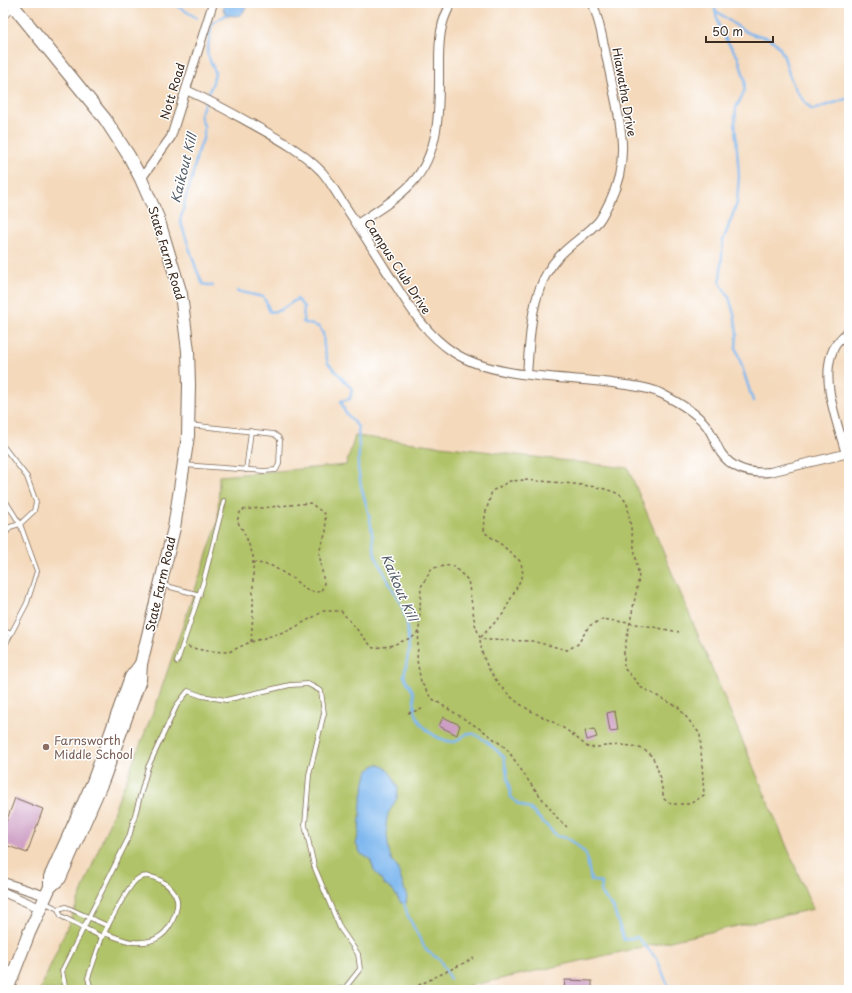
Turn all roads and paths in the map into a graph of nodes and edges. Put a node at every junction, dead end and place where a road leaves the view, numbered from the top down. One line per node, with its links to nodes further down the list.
1 (213, 3): 6 (street, Nott Road)
2 (452, 3): 8 (street)
3 (592, 3): 10 (street, Hiawatha Drive)
4 (13, 6): 5 (lane); 7 (main road, State Farm Road)
5 (3, 18)
6 (186, 90): 7 (street, Nott Road); 8 (street, Campus Club Drive)
7 (141, 179): 11 (main road, State Farm Road)
8 (357, 224): 10 (street, Campus Club Drive)
9 (849, 330): 14 (street)
10 (526, 374): 14 (street, Campus Club Drive)
11 (188, 425): 12 (lane); 15 (main road, State Farm Road)
12 (251, 431): 16 (lane); 16 (lane)
13 (3, 446): 19 (lane)
14 (848, 454)
15 (184, 465): 16 (lane); 22 (main road, State Farm Road)
16 (246, 470)
17 (3, 497): 19 (lane)
18 (224, 501): 23 (lane)
19 (20, 524): 20 (lane); 28 (lane)
20 (3, 538)
21 (253, 562): 21 (path); 30 (path)
22 (160, 584): 23 (lane); 39 (main road, State Farm Road)
23 (200, 595): 31 (lane)
24 (630, 623): 27 (path); 29 (path); 29 (path); 29 (path)
25 (3, 630): 28 (lane)
26 (419, 631): 29 (path); 30 (path); 36 (path)
27 (679, 632)
28 (11, 634): 32 (lane)
29 (480, 638)
30 (251, 642): 31 (path)
31 (184, 646): 33 (lane)
32 (3, 649)
33 (177, 662)
34 (422, 709): 35 (path)
35 (408, 713)
36 (567, 827)
37 (3, 882): 39 (street)
38 (3, 892): 39 (street)
39 (44, 898): 40 (lane); 48 (main road, State Farm Road)
40 (58, 909): 41 (lane); 43 (lane)
41 (90, 918): 42 (lane); 43 (lane); 51 (lane)
42 (108, 926): 44 (lane); 44 (lane)
43 (83, 928): 45 (lane); 49 (lane)
44 (104, 933): 45 (lane)
45 (102, 937): 50 (lane)
46 (474, 958): 47 (path)
47 (414, 988)
48 (7, 990)
49 (66, 990)
50 (91, 990)
51 (336, 990)

